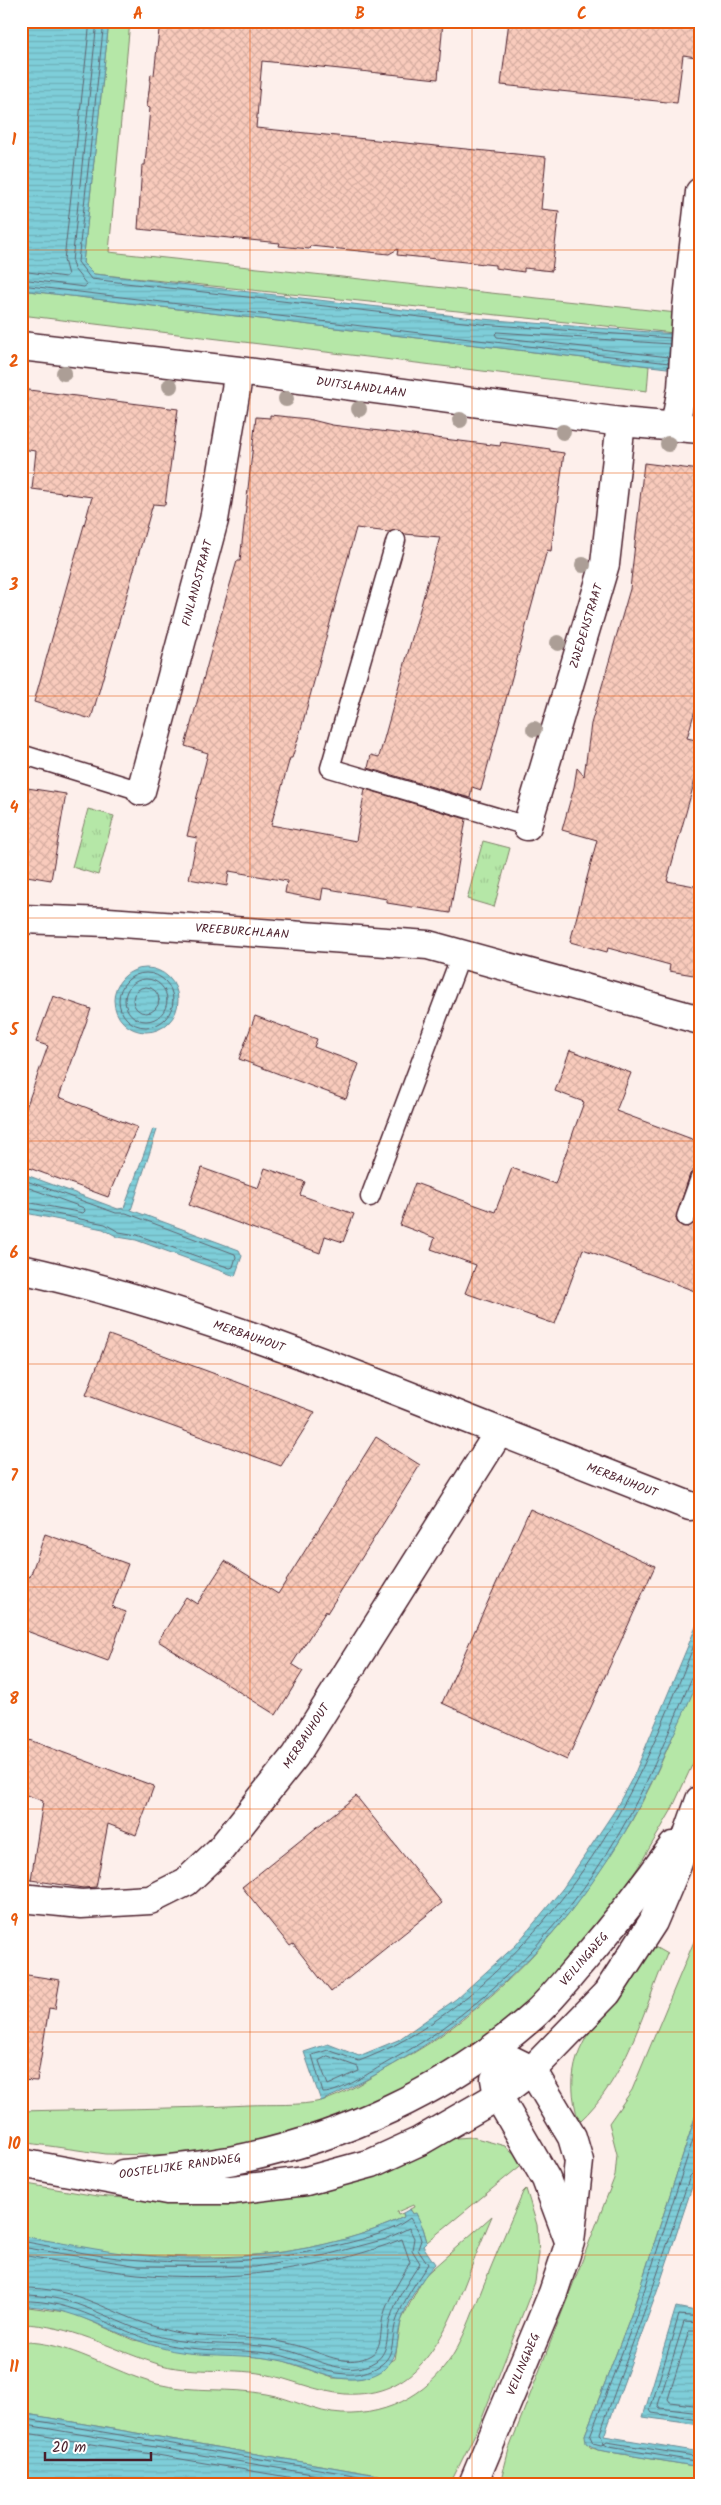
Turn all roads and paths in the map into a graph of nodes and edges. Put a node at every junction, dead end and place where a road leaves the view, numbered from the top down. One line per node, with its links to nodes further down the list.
1 (700, 192): 5 (street)
2 (21, 346): 3 (street, DUITSLANDLAAN)
3 (239, 371): 4 (street, DUITSLANDLAAN); 8 (street, FINLANDSTRAAT)
4 (621, 422): 5 (street, DUITSLANDLAAN); 9 (street, ZWEDENSTRAAT)
5 (688, 427)
6 (396, 540): 9 (lane)
7 (21, 754): 8 (lane)
8 (142, 791)
9 (527, 826)
10 (21, 920): 11 (street, VREEBURCHLAAN)
11 (461, 955): 12 (street, VREEBURCHLAAN); 14 (lane)
12 (700, 1020)
13 (700, 1178): 15 (lane)
14 (370, 1197)
15 (686, 1217)
16 (21, 1269): 17 (street, MERBAUHOUT)
17 (498, 1432): 18 (street, MERBAUHOUT); 20 (street, MERBAUHOUT)
18 (690, 1506)
19 (696, 1809): 21 (street, VEILINGWEG); 22 (street, VEILINGWEG)
20 (21, 1898)
21 (491, 2050): 22 (street); 23 (street); 25 (street, OOSTELIJKE RANDWEG)
22 (532, 2070): 23 (street, VEILINGWEG); 26 (street, VEILINGWEG)
23 (498, 2096): 25 (street, OOSTELIJKE RANDWEG); 26 (street)
24 (21, 2163): 25 (street, OOSTELIJKE RANDWEG)
25 (100, 2177)
26 (570, 2242): 27 (street, VEILINGWEG)
27 (473, 2484)

